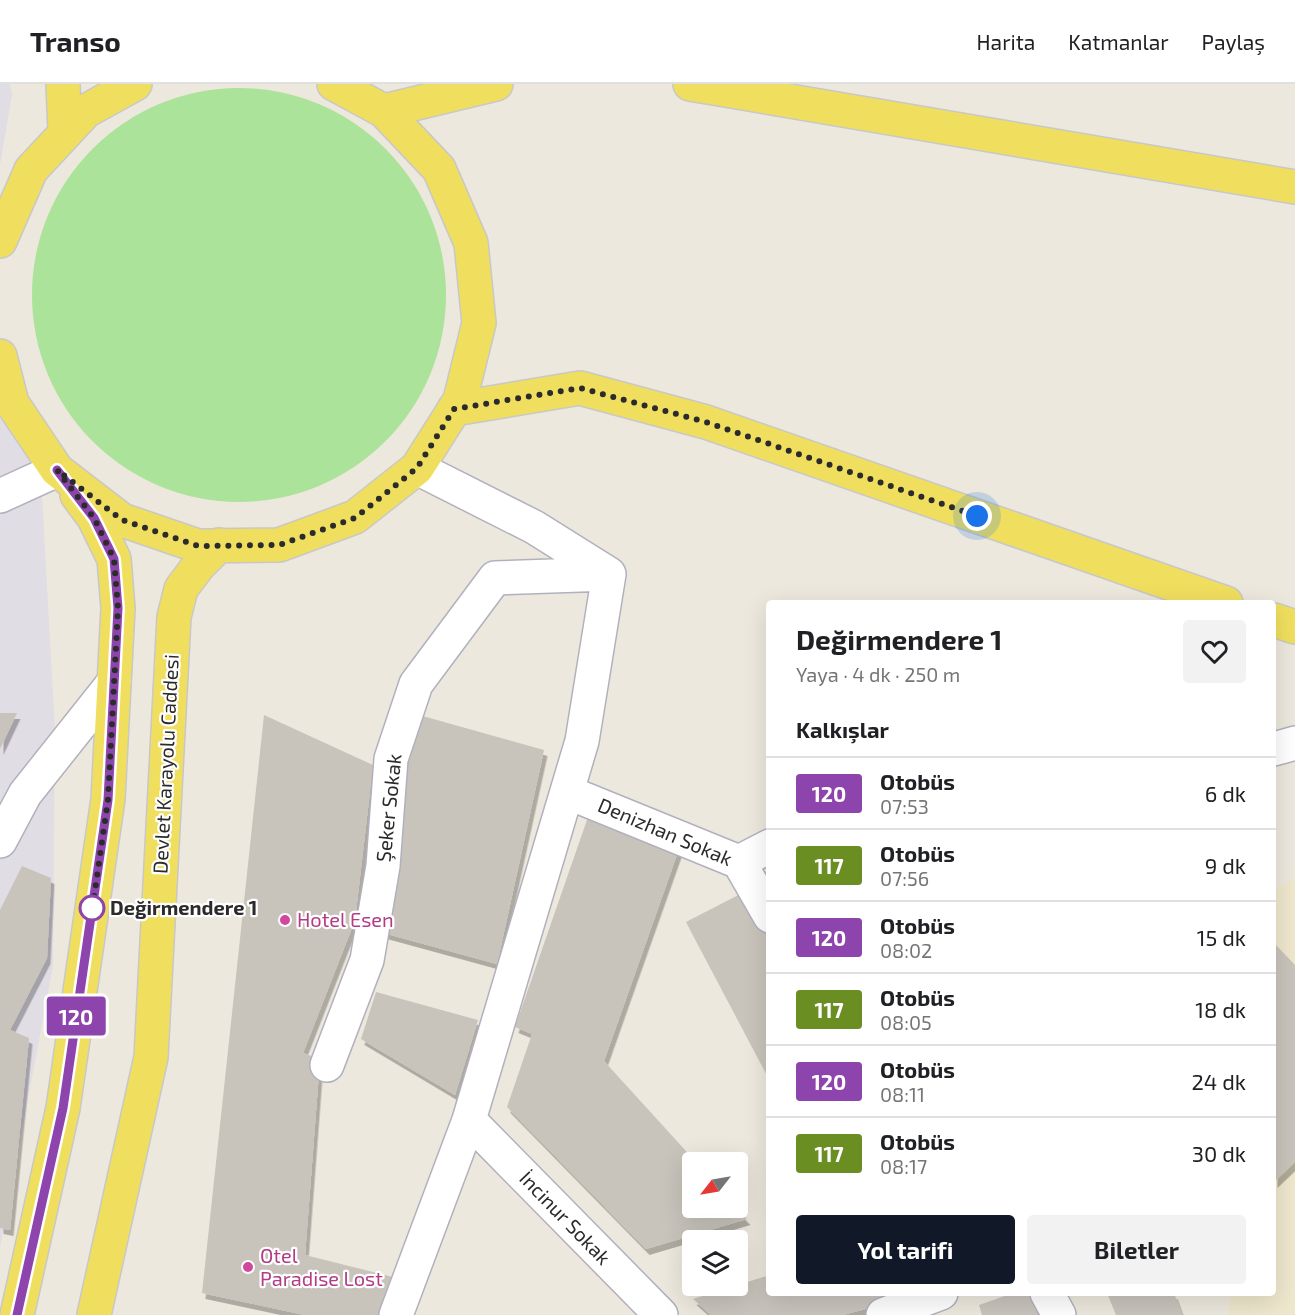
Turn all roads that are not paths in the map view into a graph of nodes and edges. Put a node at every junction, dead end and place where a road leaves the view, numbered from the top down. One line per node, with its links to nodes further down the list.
1 (63, 84): 7 (main road)
2 (135, 84): 7 (main road)
3 (496, 84): 6 (main road)
4 (690, 84): 8 (main road)
5 (339, 85): 6 (main road)
6 (384, 111): 11 (main road)
7 (66, 132): 9 (main road)
8 (1295, 187)
9 (0, 241)
10 (0, 356): 13 (main road)
11 (454, 409): 12 (main road); 17 (main road)
12 (417, 468): 15 (main road); 16 (street)
13 (57, 470): 14 (street); 15 (main road); 20 (main road)
14 (0, 496)
15 (219, 545): 34 (main road, Devlet Karayolu Caddesi)
16 (609, 573): 24 (street); 29 (street, Şeker Sokak)
17 (1217, 600)
18 (1276, 621): 19 (main road)
19 (1295, 627)
20 (114, 682): 23 (street); 33 (main road)
21 (1295, 744): 22 (street)
22 (1276, 749)
23 (12, 792): 25 (street)
24 (567, 792): 27 (street, Denizhan Sokak); 30 (street)
25 (0, 841)
26 (766, 848): 27 (street)
27 (739, 862): 28 (street, Denizhan Sokak)
28 (766, 909)
29 (327, 1065)
30 (469, 1120): 35 (street); 36 (street, İncinur Sokak)
31 (933, 1296): 37 (street)
32 (1049, 1296): 38 (street)
33 (17, 1315)
34 (94, 1315)
35 (396, 1315)
36 (661, 1315)
37 (883, 1315)
38 (1059, 1315)

